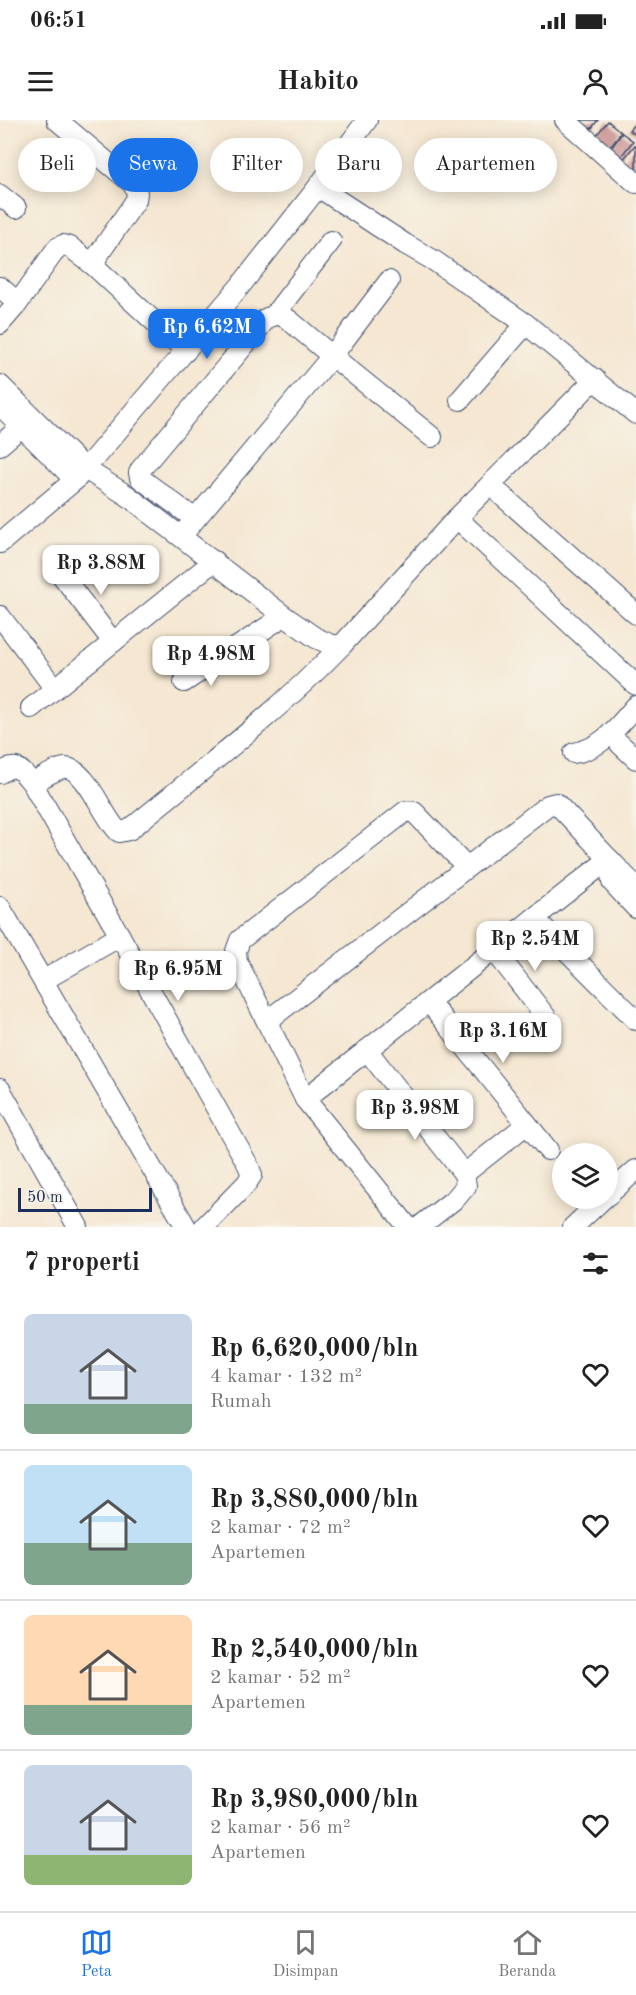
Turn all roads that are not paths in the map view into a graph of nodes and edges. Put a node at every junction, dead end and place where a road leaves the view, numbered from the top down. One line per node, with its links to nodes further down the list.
1 (57, 120): 11 (street)
2 (367, 120): 4 (street)
3 (565, 120): 5 (street)
4 (354, 138)
5 (636, 183)
6 (315, 191): 18 (street)
7 (326, 192): 17 (street)
8 (0, 195): 9 (street)
9 (16, 208)
10 (331, 241): 15 (street)
11 (92, 264): 14 (street); 18 (street)
12 (389, 281): 19 (street)
13 (0, 287): 14 (street)
14 (18, 303): 16 (street)
15 (274, 315): 19 (street); 31 (street)
16 (0, 324)
17 (526, 324): 20 (street); 22 (street)
18 (186, 351): 28 (street)
19 (332, 356): 26 (street); 31 (street)
20 (596, 379): 24 (street); 29 (street)
21 (0, 385): 28 (street)
22 (460, 400)
23 (0, 405): 25 (street)
24 (636, 414)
25 (21, 426): 27 (street); 28 (street)
26 (432, 437)
27 (0, 444)
28 (80, 474): 32 (street); 33 (street)
29 (490, 485): 30 (street); 36 (street)
30 (457, 518): 40 (street); 42 (street)
31 (195, 519): 32 (street)
32 (181, 535): 34 (street)
33 (0, 543)
34 (214, 561): 38 (street); 39 (street)
35 (60, 573): 39 (street)
36 (636, 614)
37 (0, 616): 43 (street)
38 (284, 616): 40 (street); 41 (street)
39 (113, 642): 43 (street)
40 (342, 645): 50 (street)
41 (184, 682)
42 (636, 685)
43 (55, 689): 45 (street)
44 (636, 706): 47 (street)
45 (31, 708)
46 (620, 744): 48 (street)
47 (574, 753)
48 (636, 759)
49 (0, 772): 50 (street)
50 (32, 783): 57 (street)
51 (609, 859): 52 (street); 53 (street); 55 (street); 56 (street)
52 (467, 867): 64 (street); 64 (street)
53 (636, 887)
54 (0, 907): 58 (street)
55 (636, 908)
56 (534, 918): 59 (street); 63 (street)
57 (120, 936): 60 (street); 76 (street)
58 (8, 938): 60 (street)
59 (494, 950): 61 (street); 62 (street)
60 (44, 981): 75 (street)
61 (429, 1002): 65 (street); 68 (street)
62 (546, 1017)
63 (636, 1020)
64 (267, 1021): 67 (street)
65 (367, 1050): 67 (street); 71 (street)
66 (0, 1089): 74 (street)
67 (305, 1099): 77 (street)
68 (527, 1124): 69 (street); 71 (street)
69 (548, 1150)
70 (636, 1170): 72 (street)
71 (464, 1174): 78 (street)
72 (618, 1186)
73 (592, 1209): 79 (street)
74 (78, 1227)
75 (186, 1227)
76 (204, 1227)
77 (408, 1227)
78 (419, 1227)
79 (573, 1227)

